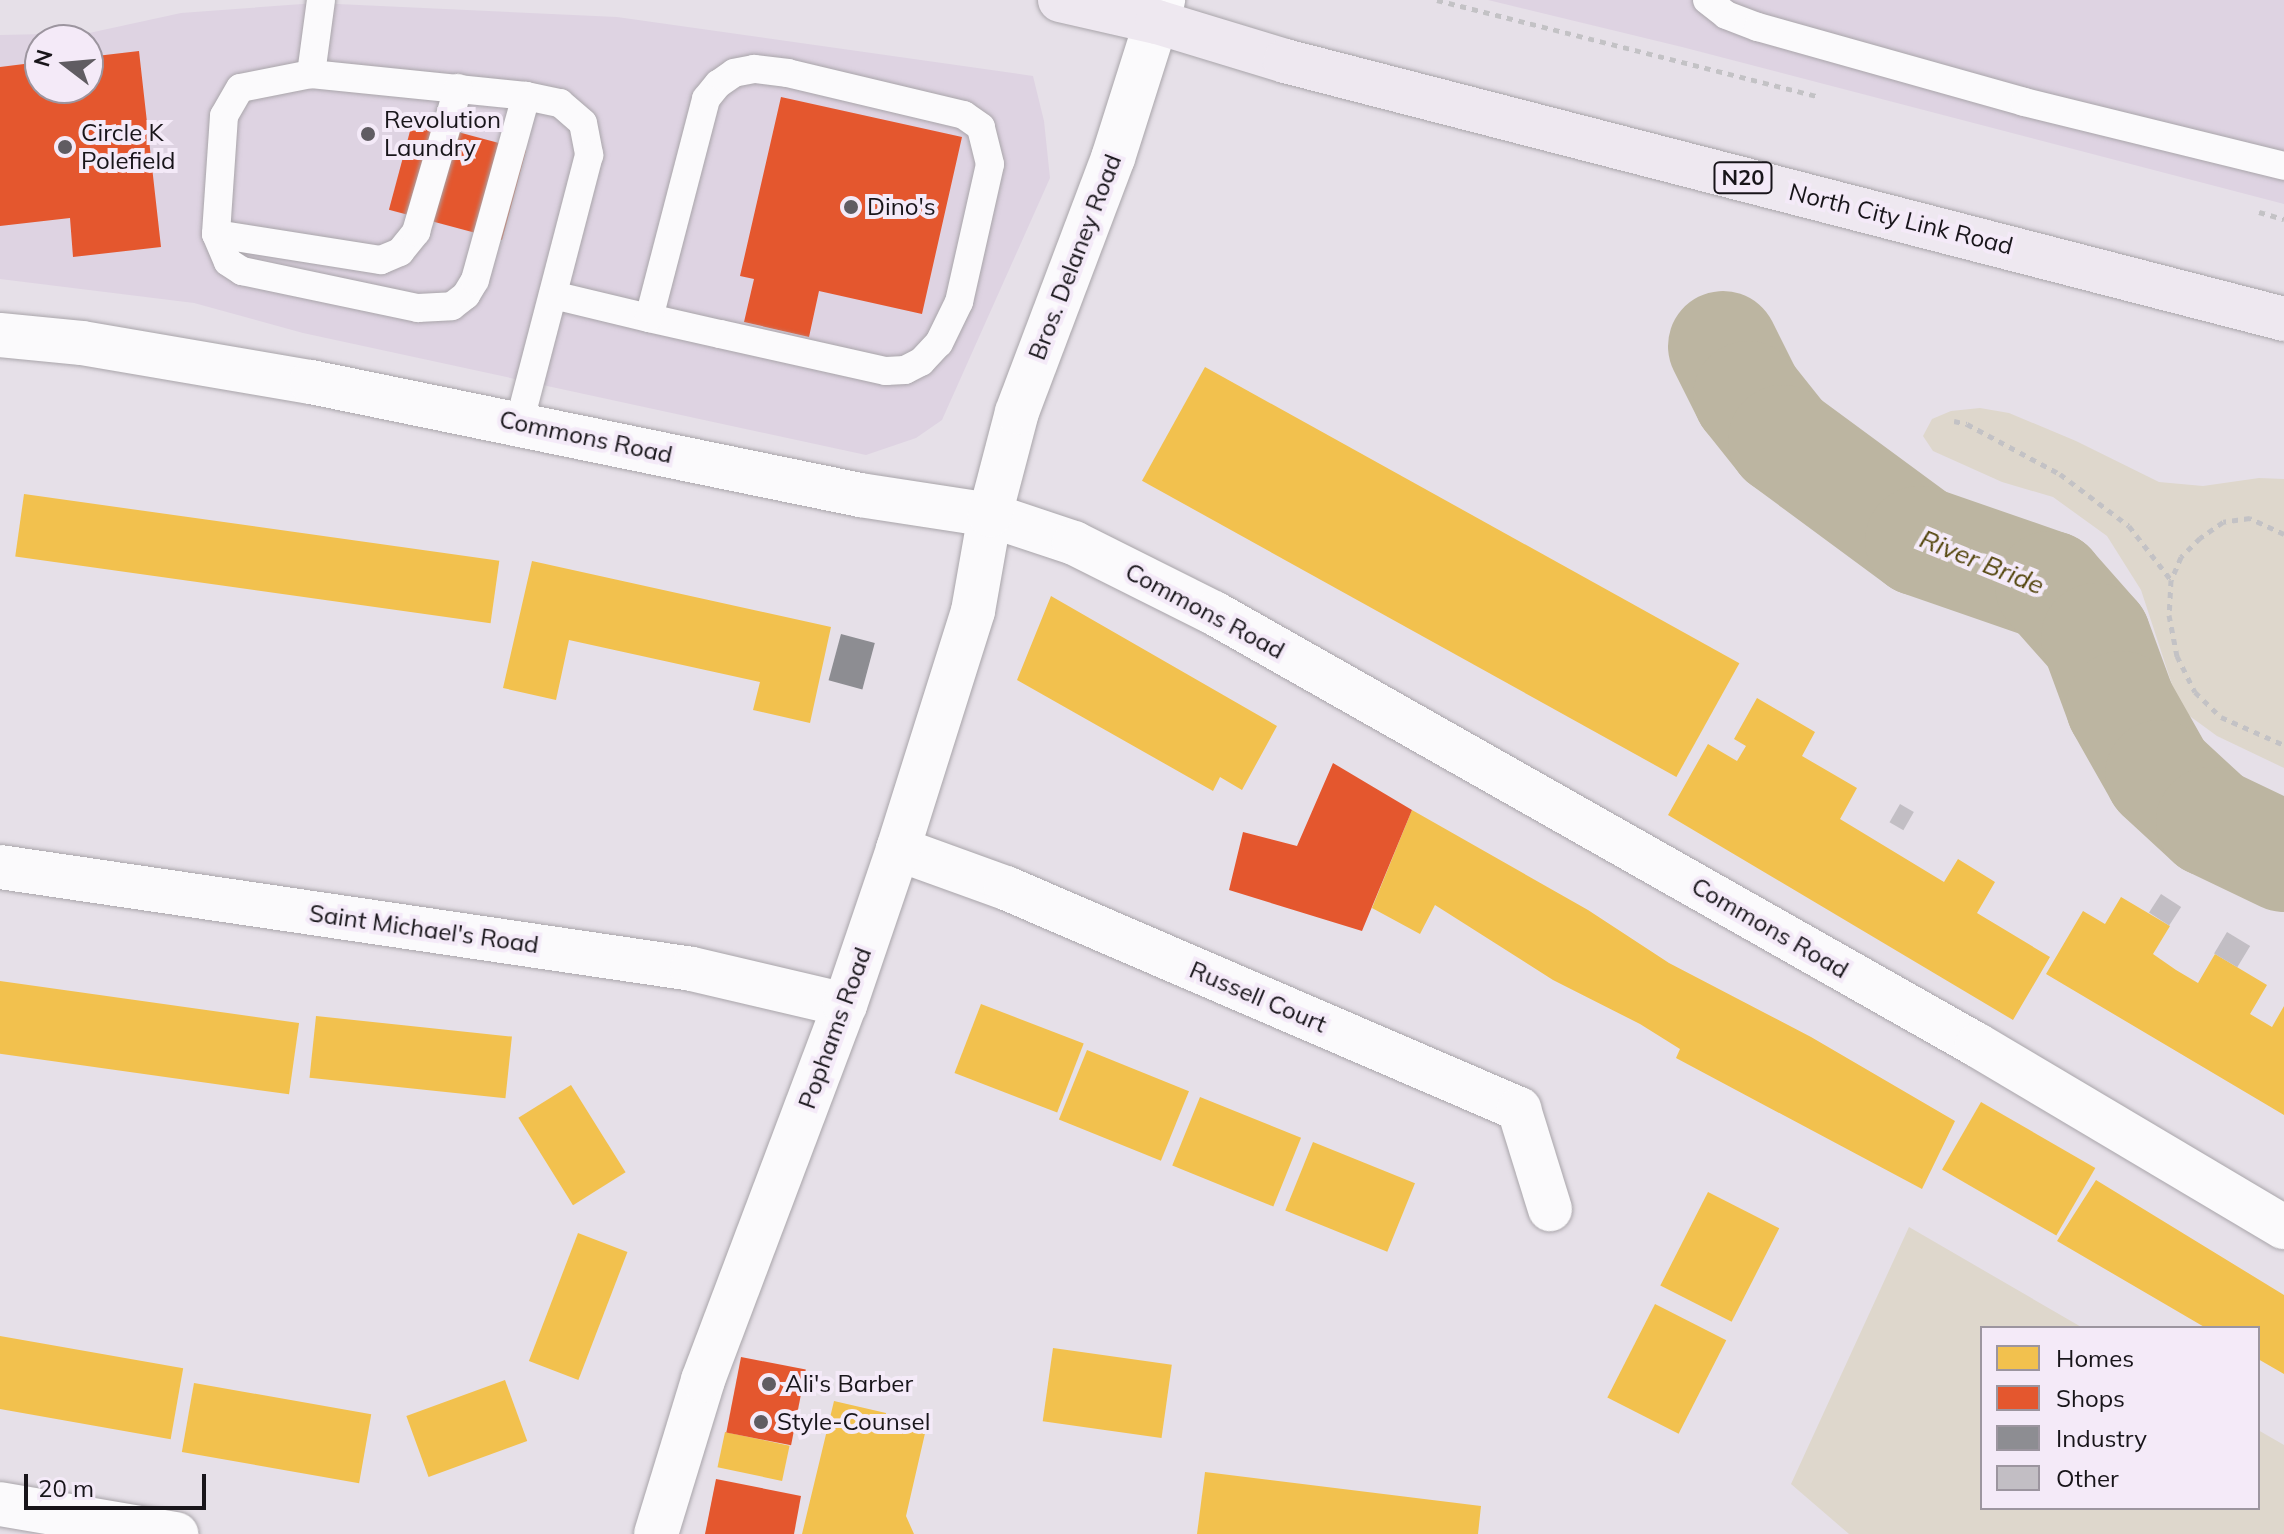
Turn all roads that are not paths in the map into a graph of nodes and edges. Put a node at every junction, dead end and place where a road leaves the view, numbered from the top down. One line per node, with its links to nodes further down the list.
1 (321, 0): 5 (lane)
2 (1060, 0): 4 (highway, N20)
3 (1707, 0): 8 (lane)
4 (1160, 11): 12 (highway, North City Link Road / N20); 15 (street, Bros. Delaney Road)
5 (311, 74): 6 (lane); 9 (lane)
6 (458, 88): 7 (lane); 9 (lane)
7 (526, 96): 9 (lane); 10 (lane)
8 (2284, 166)
9 (216, 234)
10 (553, 295): 11 (lane); 14 (lane)
11 (649, 318): 11 (lane)
12 (2284, 319)
13 (0, 335): 14 (street, Commons Road)
14 (519, 423): 15 (street, Commons Road)
15 (990, 515): 16 (street, Pophams Road); 20 (street, Commons Road)
16 (898, 849): 18 (street, Pophams Road); 19 (street, Russell Court)
17 (0, 867): 18 (street, Saint Michael's Road)
18 (845, 1005): 23 (street, Pophams Road)
19 (1550, 1209)
20 (2284, 1227)
21 (0, 1504): 22 (street)
22 (176, 1534)
23 (656, 1534)

